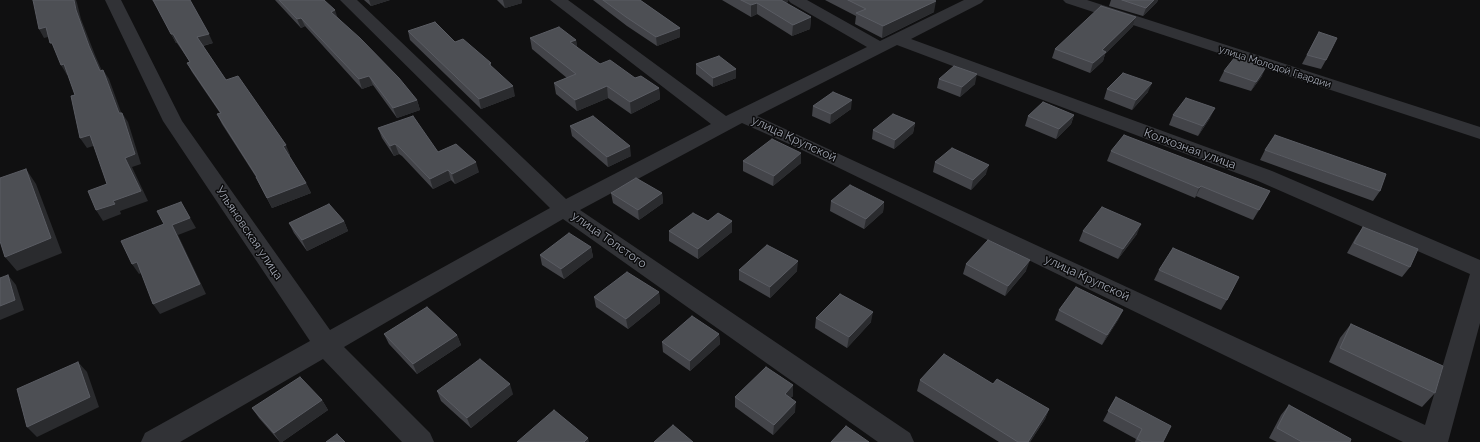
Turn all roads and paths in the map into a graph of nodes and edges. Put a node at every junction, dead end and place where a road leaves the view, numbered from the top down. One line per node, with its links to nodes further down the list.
1 (113, 0): 13 (street, Ульяновская улица)
2 (348, 0): 10 (street, улица Толстого)
3 (558, 0): 8 (street, улица Крупской)
4 (796, 0): 7 (street, Колхозная улица)
5 (976, 0): 7 (street)
6 (1071, 0): 9 (street, улица Молодой Гвардии)
7 (887, 43): 8 (street); 11 (street, Колхозная улица)
8 (733, 120): 10 (street); 17 (street, улица Крупской)
9 (1480, 133)
10 (564, 209): 13 (street); 16 (street, улица Толстого)
11 (1480, 269)
12 (1480, 278): 18 (street)
13 (326, 345): 14 (street); 15 (street, Ульяновская улица)
14 (155, 442)
15 (420, 442)
16 (900, 442)
17 (1431, 442)
18 (1434, 442)

